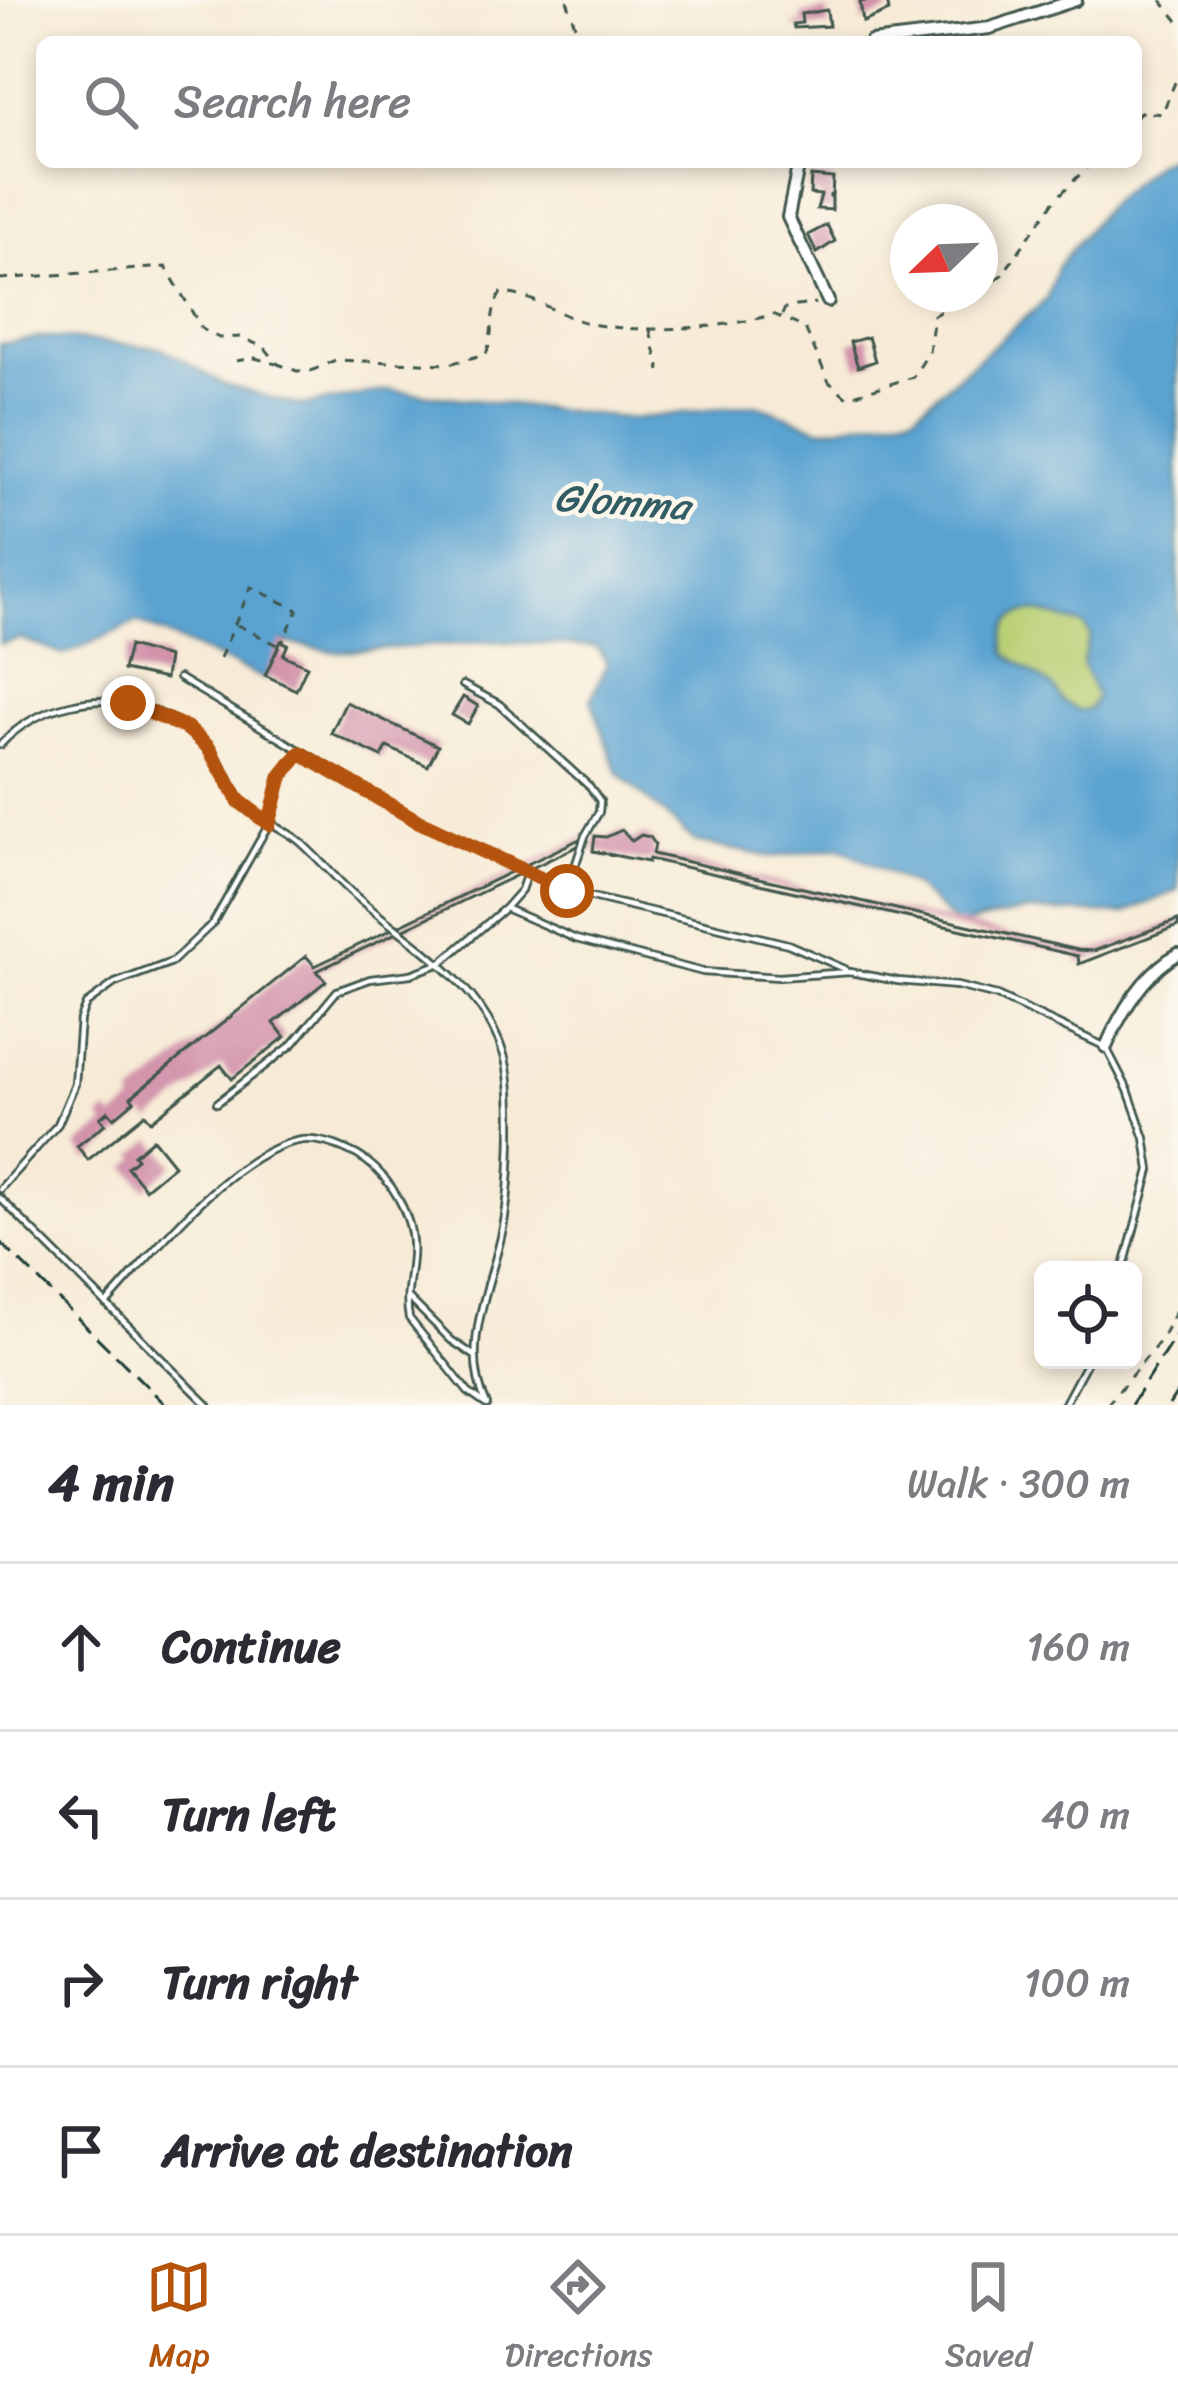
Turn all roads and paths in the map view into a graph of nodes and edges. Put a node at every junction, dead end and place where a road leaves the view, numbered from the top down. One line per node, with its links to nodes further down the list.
1 (567, 0): 5 (path)
2 (1076, 0): 6 (street)
3 (1161, 0): 4 (path)
4 (1178, 21)
5 (578, 36)
6 (922, 36)
7 (1178, 75): 8 (path)
8 (1142, 112)
9 (798, 168): 13 (street)
10 (1086, 168): 11 (path)
11 (998, 278)
12 (0, 279): 17 (path)
13 (828, 301): 15 (path)
14 (939, 312): 15 (path)
15 (782, 316): 16 (path)
16 (650, 328): 20 (path); 21 (path)
17 (265, 348): 19 (path); 20 (path)
18 (236, 361): 19 (path)
19 (265, 361): 20 (path)
20 (278, 364)
21 (660, 371)
22 (235, 624): 22 (path); 23 (path)
23 (220, 658)
24 (179, 677): 27 (lane)
25 (463, 685): 30 (lane)
26 (0, 745): 28 (lane)
27 (300, 753): 28 (lane); 29 (lane)
28 (269, 824): 33 (lane); 37 (lane)
29 (527, 873): 30 (lane); 31 (lane)
30 (567, 891): 34 (lane)
31 (505, 908): 33 (lane); 34 (lane)
32 (1178, 954): 35 (street)
33 (441, 963): 36 (lane); 43 (lane)
34 (850, 972): 35 (lane)
35 (1106, 1047): 39 (lane)
36 (218, 1103)
37 (0, 1189)
38 (0, 1198): 41 (lane)
39 (1125, 1261)
40 (409, 1298): 41 (lane); 43 (lane); 45 (lane)
41 (106, 1304): 46 (lane)
42 (1178, 1306): 48 (path)
43 (475, 1356): 45 (lane)
44 (1083, 1369): 47 (lane)
45 (486, 1404)
46 (208, 1405)
47 (1064, 1405)
48 (1107, 1405)

